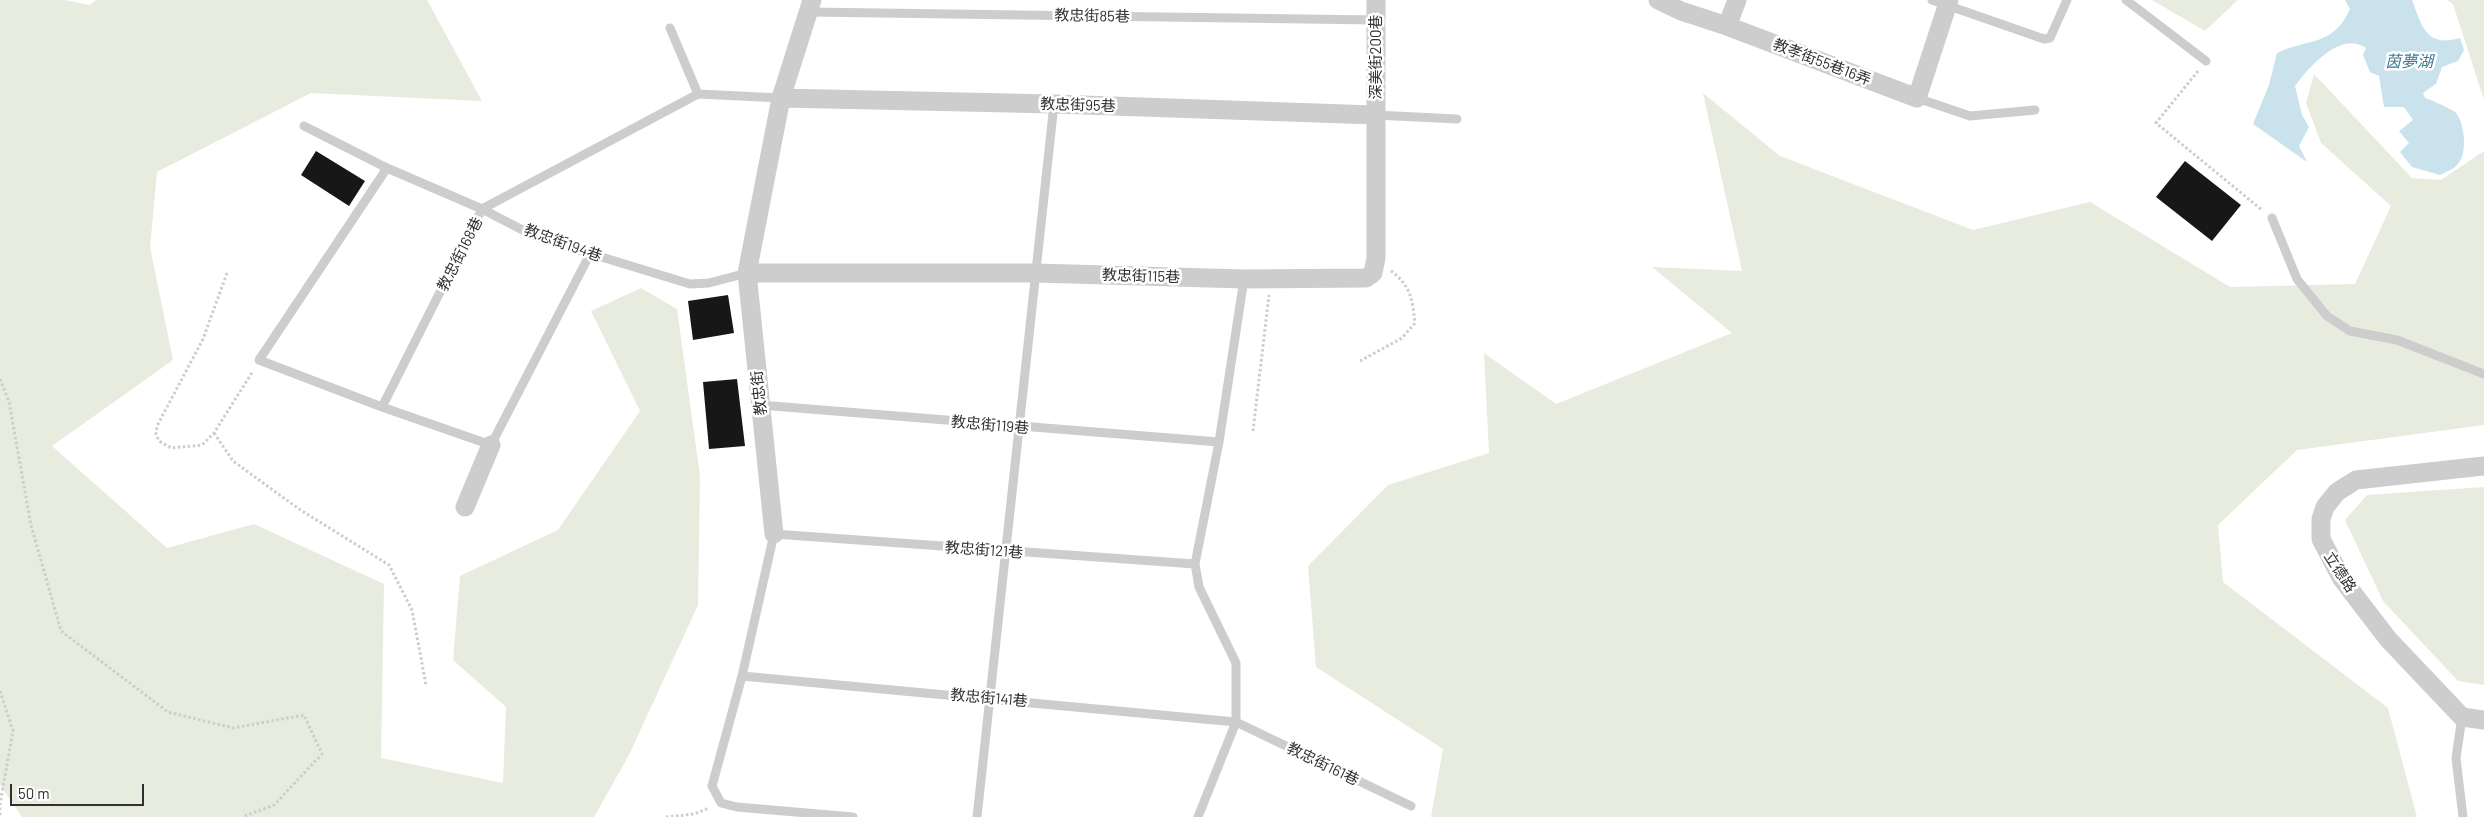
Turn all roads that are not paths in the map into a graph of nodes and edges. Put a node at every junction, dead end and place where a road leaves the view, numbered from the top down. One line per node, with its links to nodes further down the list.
1 (1376, 0): 8 (street, 深美街200巷)
2 (1658, 0): 9 (street, 教孝街55巷16弄)
3 (1737, 0): 9 (street)
4 (2067, 0): 6 (lane)
5 (2126, 0): 11 (lane)
6 (1943, 2): 14 (street)
7 (810, 6): 8 (lane, 教忠街85巷); 13 (street, 教忠街)
8 (1376, 20): 17 (street, 深美街200巷)
9 (1727, 26): 14 (street, 教孝街55巷16弄)
10 (670, 28): 12 (lane)
11 (2206, 61)
12 (698, 94): 13 (lane); 21 (lane, 教忠街168巷)
13 (781, 98): 15 (street, 教忠街95巷); 24 (street, 教忠街)
14 (1917, 98): 16 (lane)
15 (1054, 104): 17 (street, 教忠街95巷); 25 (lane)
16 (2035, 110)
17 (1376, 115): 18 (lane); 26 (street, 教忠街115巷)
18 (1457, 119)
19 (304, 126): 20 (lane, 教忠街194巷)
20 (387, 168): 21 (lane, 教忠街194巷); 29 (lane)
21 (482, 209): 23 (lane, 教忠街194巷); 29 (lane, 教忠街168巷)
22 (2272, 218): 27 (lane)
23 (590, 254): 24 (lane, 教忠街194巷); 32 (lane)
24 (748, 273): 25 (street, 教忠街115巷); 28 (street, 教忠街)
25 (1036, 273): 26 (street, 教忠街115巷); 30 (lane)
26 (1244, 279): 31 (lane)
27 (2484, 374)
28 (760, 405): 30 (lane, 教忠街119巷); 35 (street, 教忠街)
29 (382, 407): 32 (lane)
30 (1019, 427): 31 (lane, 教忠街119巷); 36 (lane)
31 (1219, 442): 37 (lane)
32 (491, 445): 34 (street)
33 (2484, 466): 40 (street, 立德路)
34 (465, 507)
35 (774, 534): 36 (lane, 教忠街121巷); 38 (lane, 教忠街)
36 (1006, 551): 37 (lane, 教忠街121巷); 39 (lane)
37 (1195, 564): 42 (lane)
38 (742, 676): 39 (lane, 教忠街141巷); 44 (lane, 教忠街)
39 (990, 698): 42 (lane, 教忠街141巷); 45 (lane)
40 (2462, 717): 41 (street); 47 (lane)
41 (2484, 720)
42 (1236, 722): 43 (lane, 教忠街161巷); 46 (lane)
43 (1410, 806)
44 (852, 817)
45 (976, 817)
46 (1198, 817)
47 (2464, 817)

